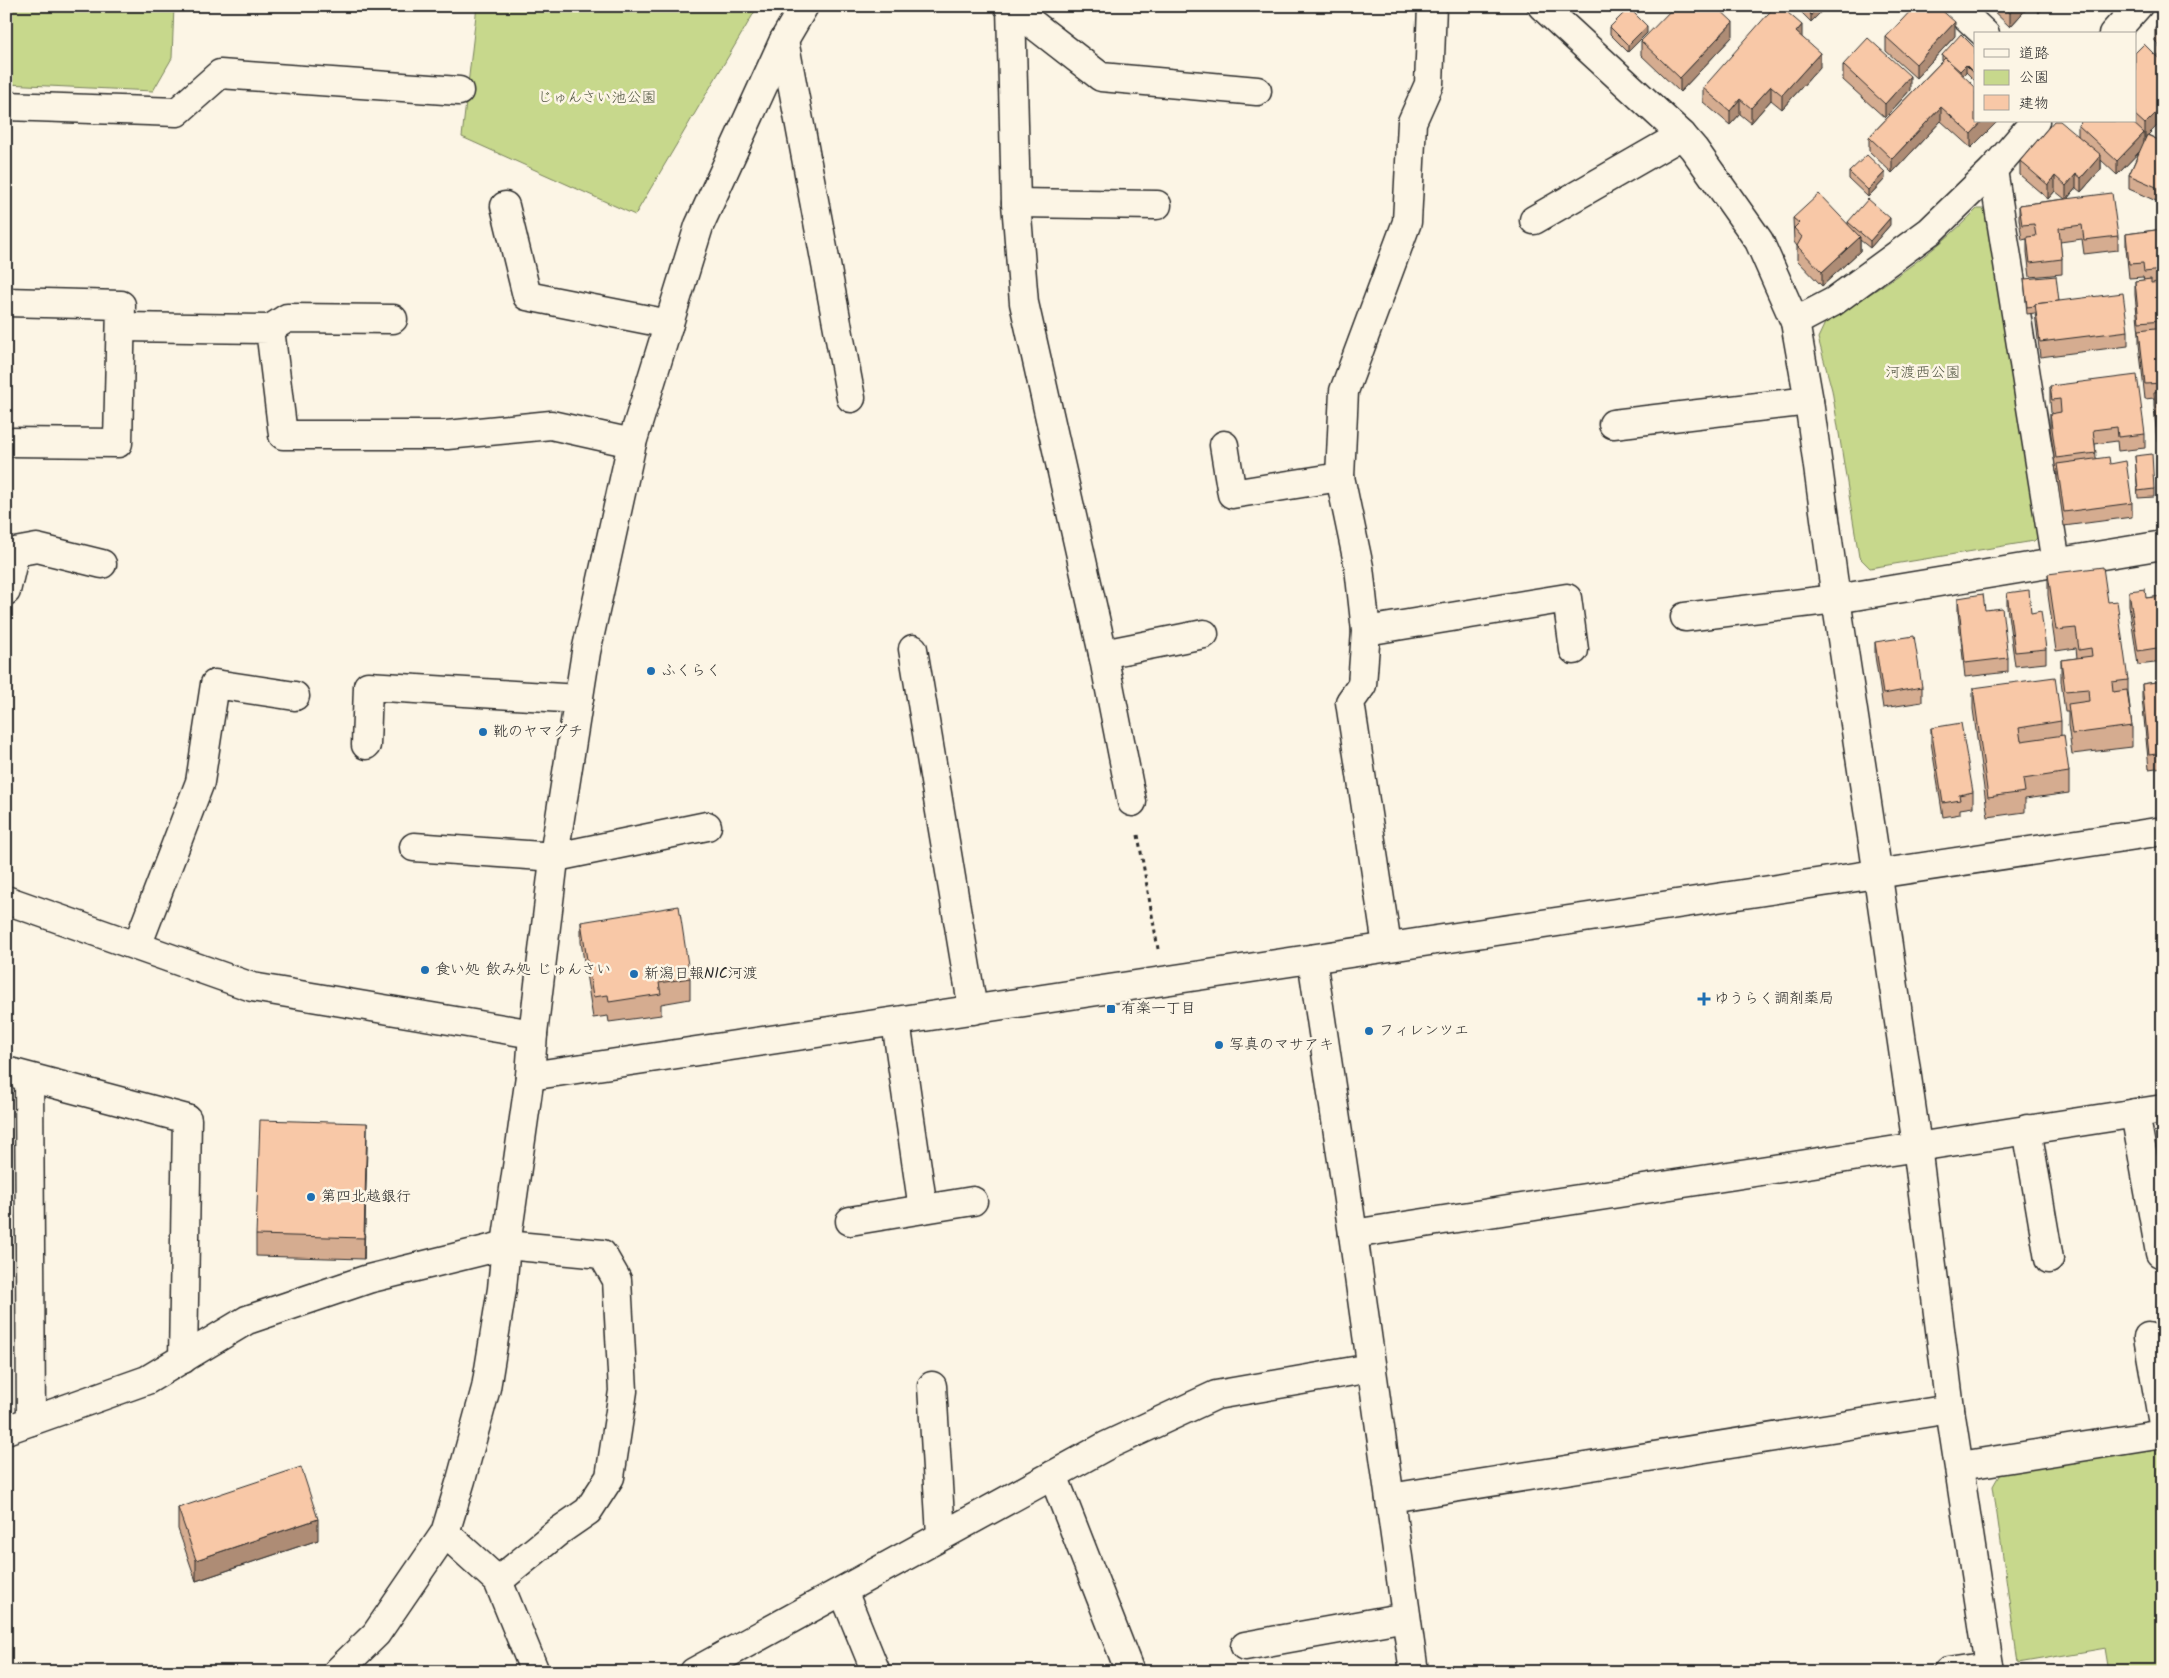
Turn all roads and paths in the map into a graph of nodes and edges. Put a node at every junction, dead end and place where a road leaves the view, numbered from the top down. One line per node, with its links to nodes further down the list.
1 (804, 6): 9 (street)
2 (1432, 6): 32 (street)
3 (1542, 6): 14 (street)
4 (1955, 6): 7 (street)
5 (2138, 6): 8 (street)
6 (1010, 7): 11 (street); 16 (street)
7 (1983, 32)
8 (2115, 32)
9 (784, 40): 23 (street); 26 (street)
10 (459, 91): 12 (street)
11 (1257, 91)
12 (6, 106)
13 (2034, 122): 15 (street)
14 (1682, 135): 19 (street); 22 (street)
15 (1993, 170): 22 (street); 34 (street)
16 (1016, 203): 17 (street); 43 (street)
17 (1157, 205)
18 (505, 206): 23 (street)
19 (1534, 220)
20 (6, 302): 24 (street)
21 (393, 319): 25 (street)
22 (1795, 322): 27 (street)
23 (669, 324): 30 (street)
24 (120, 327): 25 (street); 29 (street)
25 (270, 329): 30 (street)
26 (851, 398)
27 (1809, 401): 28 (street); 37 (street)
28 (1613, 424)
29 (6, 442)
30 (632, 443): 45 (street)
31 (1224, 445): 32 (street)
32 (1340, 477): 39 (street)
33 (2163, 545): 34 (street)
34 (2056, 563): 37 (street)
35 (102, 564): 36 (street)
36 (6, 591)
37 (1836, 599): 38 (street); 52 (street)
38 (1685, 617)
39 (1366, 631): 42 (street); 55 (street)
40 (1204, 634): 43 (street)
41 (914, 649): 58 (street)
42 (1574, 650)
43 (1103, 654): 47 (street)
44 (295, 696): 54 (street)
45 (579, 699): 46 (street); 51 (street)
46 (366, 745)
47 (1132, 802): 56 (path)
48 (707, 826): 51 (street)
49 (2163, 831): 52 (street)
50 (414, 847): 51 (street)
51 (556, 857): 60 (street)
52 (1878, 874): 55 (street); 66 (street)
53 (6, 900): 54 (street)
54 (137, 946): 60 (street)
55 (1387, 946): 57 (street)
56 (1159, 955)
57 (1312, 959): 58 (street); 70 (street)
58 (973, 1010): 59 (street)
59 (896, 1022): 62 (street); 68 (street)
60 (533, 1034): 62 (street)
61 (18, 1074): 75 (street); 79 (street)
62 (530, 1076): 71 (street)
63 (2163, 1109): 64 (street)
64 (2135, 1113): 65 (street); 72 (street)
65 (2027, 1129): 66 (street); 73 (street)
66 (1916, 1146): 70 (street); 78 (street)
67 (973, 1201): 68 (street)
68 (923, 1209): 69 (street)
69 (850, 1221)
70 (1354, 1234): 76 (street)
71 (506, 1245): 75 (street); 86 (street); 88 (street)
72 (2160, 1253)
73 (2049, 1259)
74 (2148, 1337): 80 (street)
75 (183, 1359): 79 (street)
76 (1371, 1368): 84 (street); 85 (street)
77 (932, 1386): 87 (street)
78 (1950, 1408): 83 (street); 85 (street)
79 (31, 1421): 81 (street)
80 (2163, 1424)
81 (6, 1430)
82 (2163, 1434): 83 (street)
83 (1960, 1466): 92 (street)
84 (1053, 1475): 87 (street); 97 (street)
85 (1390, 1498): 90 (street)
86 (445, 1534): 88 (street); 93 (street)
87 (941, 1535): 89 (street)
88 (498, 1581): 94 (street)
89 (843, 1591): 95 (street); 96 (street)
90 (1406, 1617): 91 (street); 98 (street)
91 (1245, 1646)
92 (1990, 1669): 99 (street)
93 (337, 1672)
94 (535, 1672)
95 (694, 1672)
96 (876, 1672)
97 (1130, 1672)
98 (1414, 1672)
99 (1948, 1672)

